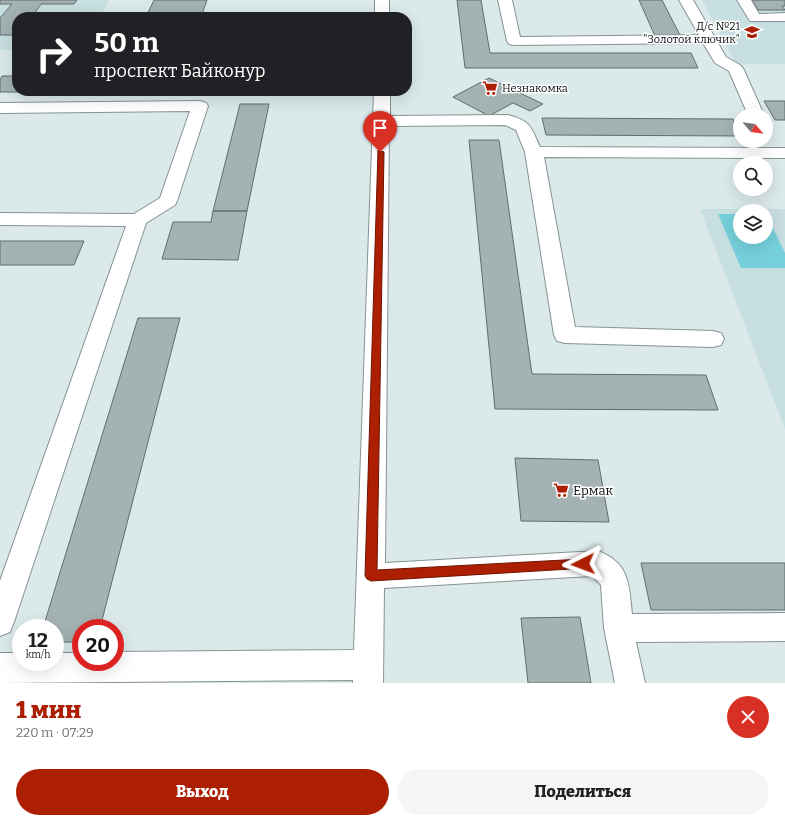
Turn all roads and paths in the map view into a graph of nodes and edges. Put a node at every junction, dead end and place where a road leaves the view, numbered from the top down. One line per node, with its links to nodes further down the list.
1 (382, 0): 5 (street)
2 (505, 0): 7 (street)
3 (686, 0): 7 (street)
4 (744, 0): 6 (street)
5 (382, 12)
6 (785, 17)
7 (706, 39): 10 (street)
8 (382, 96): 11 (street)
9 (0, 108): 15 (street)
10 (753, 108)
11 (381, 121): 13 (street); 17 (street)
12 (774, 148): 13 (street)
13 (534, 152): 16 (street)
14 (0, 219): 15 (street)
15 (138, 220): 18 (street)
16 (713, 339)
17 (371, 576): 20 (street); 22 (street)
18 (0, 622)
19 (785, 627): 20 (street)
20 (619, 628): 23 (street)
21 (0, 668): 22 (street)
22 (369, 674)
23 (630, 683)

